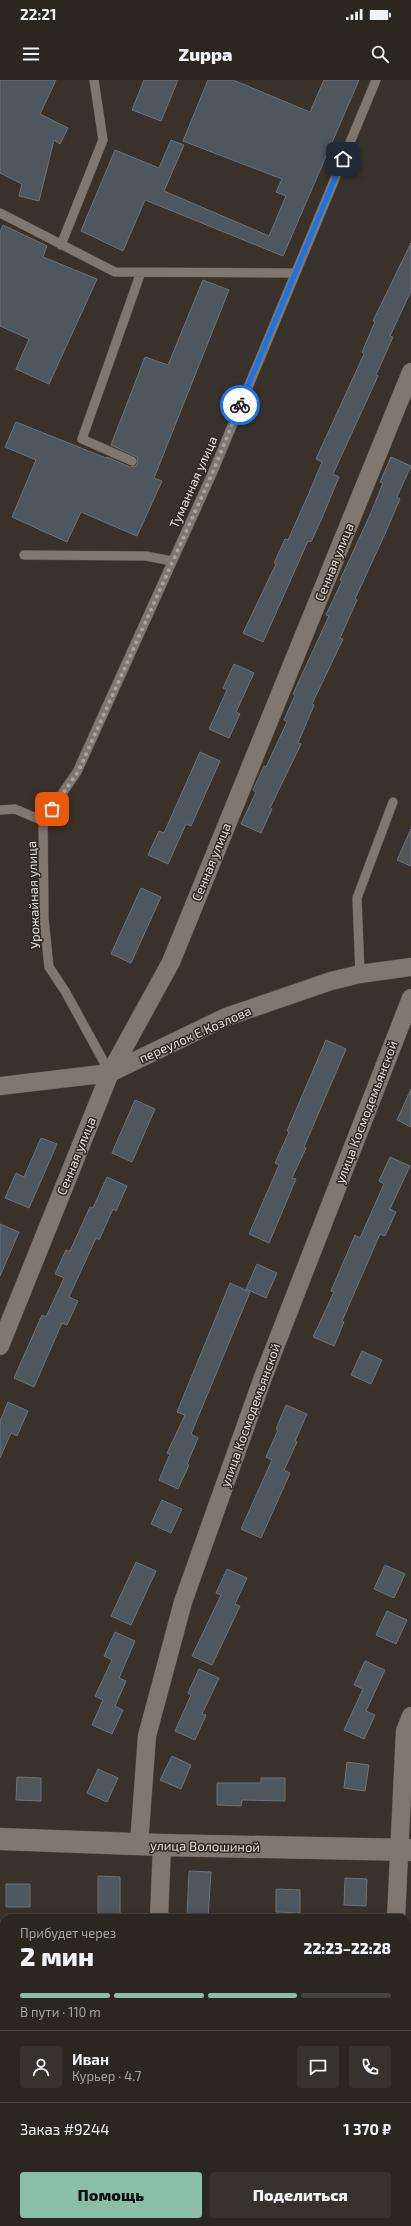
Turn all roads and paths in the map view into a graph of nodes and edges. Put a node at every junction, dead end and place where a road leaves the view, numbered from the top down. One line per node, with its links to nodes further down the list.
1 (94, 80): 4 (lane)
2 (376, 80): 6 (lane, Туманная улица)
3 (0, 213): 4 (lane)
4 (61, 245): 5 (lane)
5 (141, 272): 6 (lane); 8 (lane)
6 (295, 273): 10 (lane, Туманная улица)
7 (411, 372): 17 (street, Сенная улица)
8 (132, 461)
9 (24, 555): 10 (lane)
10 (172, 562): 13 (lane, Туманная улица)
11 (393, 802): 15 (lane)
12 (0, 810): 13 (lane)
13 (44, 821): 17 (lane, Урожайная улица)
14 (411, 967): 15 (street, переулок Е.Козлова)
15 (360, 974): 17 (street, переулок Е.Козлова)
16 (411, 998): 22 (street, улица Космодемьянской)
17 (110, 1072): 18 (street, переулок Е.Козлова); 19 (street, Сенная улица)
18 (0, 1086)
19 (0, 1346)
20 (411, 1716): 24 (street)
21 (0, 1839): 22 (street, улица Волошиной)
22 (139, 1844): 23 (street, улица Волошиной)
23 (162, 1845): 24 (street, улица Волошиной); 25 (street)
24 (405, 1850): 26 (street)
25 (159, 1914)
26 (397, 1914)

